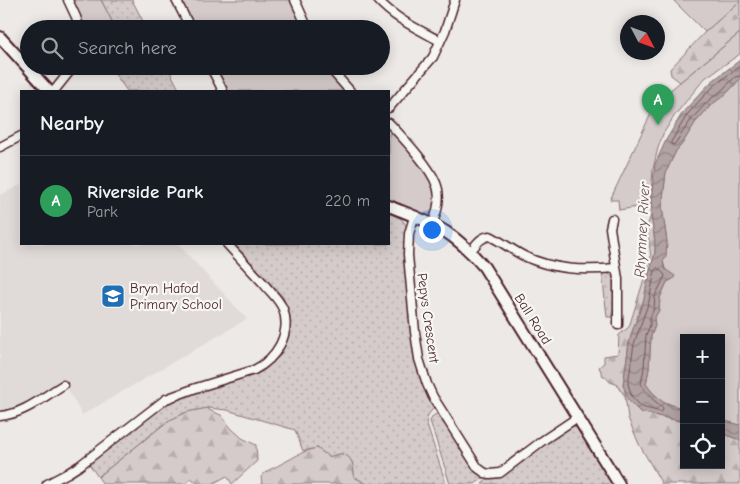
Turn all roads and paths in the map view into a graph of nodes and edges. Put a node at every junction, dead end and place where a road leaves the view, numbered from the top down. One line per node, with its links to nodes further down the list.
1 (68, 0): 6 (street)
2 (176, 0): 7 (street)
3 (295, 0): 8 (street)
4 (378, 0): 10 (street)
5 (456, 0): 10 (street)
6 (77, 20)
7 (186, 20)
8 (304, 20)
9 (0, 37): 11 (street)
10 (440, 41): 20 (street)
11 (20, 59)
12 (34, 75): 16 (street)
13 (68, 75): 17 (street)
14 (215, 75): 18 (street)
15 (336, 75): 19 (street)
16 (48, 90)
17 (55, 90)
18 (222, 90)
19 (349, 90)
20 (390, 107)
21 (390, 124): 27 (street)
22 (20, 137): 23 (street)
23 (0, 147)
24 (390, 206): 25 (street, Ball Road)
25 (414, 216): 27 (street, Ball Road); 34 (street, Pepys Crescent)
26 (612, 219): 30 (street)
27 (432, 225): 29 (street, Ball Road)
28 (228, 245): 35 (street)
29 (470, 252): 30 (street); 34 (street, Ball Road)
30 (616, 268): 31 (street)
31 (618, 325)
32 (63, 384): 33 (street)
33 (0, 416)
34 (578, 417): 36 (street, Ball Road)
35 (47, 484)
36 (619, 484)

